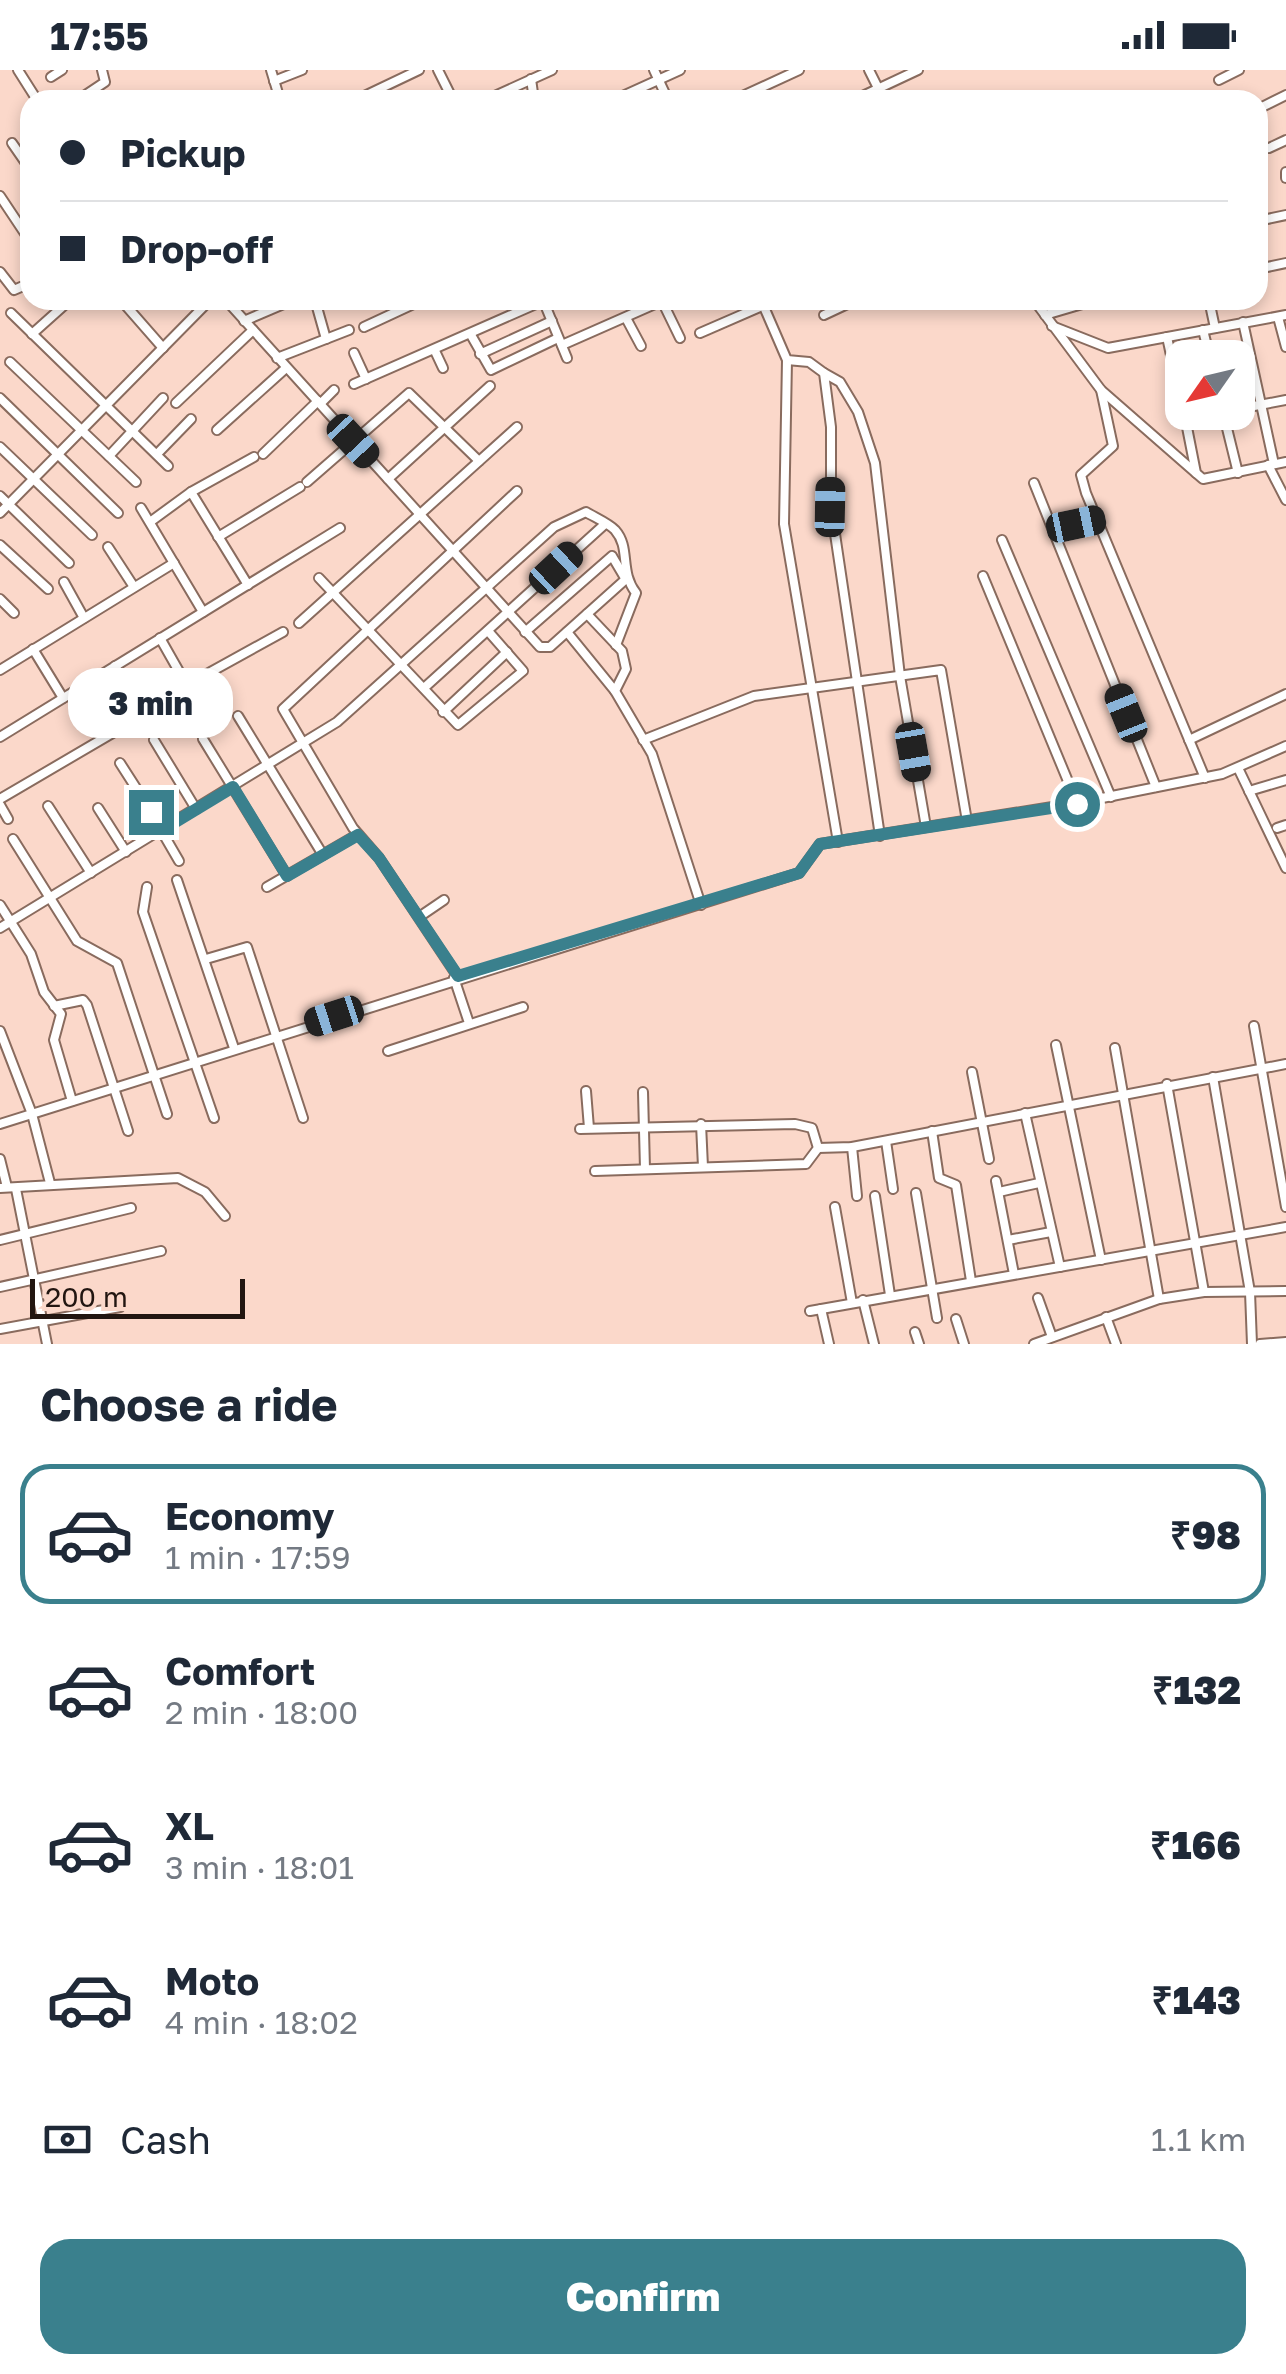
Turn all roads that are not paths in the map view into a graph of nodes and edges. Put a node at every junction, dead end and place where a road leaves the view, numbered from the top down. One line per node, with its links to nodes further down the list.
1 (62, 70): 13 (street)
2 (102, 70): 19 (street)
3 (271, 70): 17 (street)
4 (302, 70): 17 (street)
5 (419, 70): 21 (street)
6 (552, 70): 14 (street)
7 (654, 70): 15 (street)
8 (680, 70): 15 (street)
9 (799, 70): 26 (street)
10 (868, 70): 18 (street)
11 (918, 70): 18 (street)
12 (1239, 70): 16 (street)
13 (50, 77)
14 (532, 79): 22 (street); 23 (street)
15 (659, 80): 24 (street); 25 (street)
16 (1219, 80)
17 (274, 82): 20 (street)
18 (878, 88): 27 (street)
19 (95, 90)
20 (277, 90)
21 (377, 90)
22 (508, 90)
23 (534, 90)
24 (636, 90)
25 (664, 90)
26 (756, 90)
27 (874, 90)
28 (1286, 140): 30 (street)
29 (12, 143): 31 (street)
30 (1269, 148)
31 (20, 155)
32 (0, 196): 33 (street)
33 (20, 225)
34 (0, 272): 35 (street)
35 (20, 287)
36 (59, 310): 68 (street)
37 (130, 310): 78 (street)
38 (200, 310): 78 (street)
39 (235, 310): 58 (street)
40 (268, 310): 58 (street)
41 (319, 310): 72 (street)
42 (401, 310): 62 (street)
43 (523, 310): 69 (street)
44 (548, 310): 59 (street)
45 (643, 310): 57 (street)
46 (667, 310): 71 (street)
47 (748, 310): 67 (street)
48 (766, 310): 84 (street)
49 (833, 310): 54 (street)
50 (1041, 310): 55 (street)
51 (1061, 310): 55 (street)
52 (1211, 310): 63 (street)
53 (11, 313): 68 (street)
54 (824, 314)
55 (1044, 315): 61 (street)
56 (1282, 316): 60 (street); 77 (street)
57 (626, 318): 75 (street); 76 (street)
58 (244, 320): 64 (street)
59 (552, 322): 75 (street); 81 (street)
60 (1243, 322): 63 (street); 99 (street)
61 (1052, 326): 70 (street); 93 (street)
62 (364, 327)
63 (1215, 328): 66 (street)
64 (253, 330): 82 (street); 98 (street)
65 (350, 330): 72 (street)
66 (1203, 330): 70 (street); 74 (street)
67 (700, 333)
68 (32, 334): 100 (street)
69 (471, 335): 79 (street); 81 (street)
70 (1168, 337): 73 (street)
71 (680, 338)
72 (326, 339): 82 (street)
73 (1169, 340)
74 (1206, 340)
75 (560, 342): 81 (street); 83 (street)
76 (642, 346)
77 (1286, 347)
78 (163, 348): 100 (street)
79 (435, 351): 87 (street); 89 (street)
80 (354, 353): 89 (street)
81 (480, 354)
82 (278, 358): 86 (street)
83 (567, 358)
84 (787, 360): 88 (street); 179 (street)
85 (10, 362): 105 (street)
86 (286, 368): 97 (street); 107 (street)
87 (443, 368)
88 (824, 373): 175 (street); 176 (street)
89 (366, 379): 90 (street)
90 (354, 384)
91 (490, 386): 103 (street)
92 (334, 390): 97 (street)
93 (1101, 390): 119 (street); 134 (street)
94 (0, 398): 112 (street)
95 (163, 398): 106 (street)
96 (1286, 400): 99 (street)
97 (320, 402): 110 (street); 126 (street)
98 (176, 403)
99 (1261, 404): 101 (street); 117 (street)
100 (106, 405): 105 (street); 106 (street)
101 (1255, 405)
102 (191, 419): 113 (street)
103 (445, 426): 110 (street); 115 (street); 122 (street)
104 (517, 426): 115 (street)
105 (81, 430): 112 (street); 114 (street)
106 (132, 430): 113 (street); 114 (street)
107 (217, 430)
108 (1187, 430): 119 (street)
109 (1227, 430): 120 (street)
110 (353, 441): 122 (street); 140 (street)
111 (0, 447): 121 (street)
112 (58, 454): 121 (street); 131 (street)
113 (157, 454): 118 (street)
114 (109, 456): 123 (street)
115 (480, 461): 133 (street)
116 (1286, 462): 117 (street)
117 (1271, 464): 120 (street); 128 (street)
118 (168, 466)
119 (1196, 473): 120 (street)
120 (1238, 474)
121 (34, 478): 129 (street); 139 (street)
122 (388, 479): 133 (street)
123 (136, 482)
124 (1034, 482): 138 (street)
125 (517, 491): 144 (street)
126 (191, 492): 135 (street); 140 (street)
127 (0, 496): 129 (street)
128 (1286, 500)
129 (8, 504): 132 (street); 146 (street)
130 (141, 508): 135 (street)
131 (118, 512)
132 (0, 513)
133 (421, 514): 144 (street); 155 (street)
134 (1099, 519): 138 (street); 190 (street)
135 (150, 522): 145 (street)
136 (605, 524): 149 (street); 152 (street); 159 (street)
137 (340, 528): 151 (street)
138 (1052, 528): 199 (street)
139 (92, 534)
140 (218, 537): 151 (street)
141 (1002, 540): 201 (street)
142 (0, 545): 154 (street)
143 (108, 546): 153 (street)
144 (452, 550): 152 (street); 163 (street)
145 (174, 562): 153 (street); 157 (street)
146 (69, 563)
147 (983, 576): 203 (street)
148 (319, 578): 155 (street)
149 (626, 579): 160 (street); 166 (street); 169 (street)
150 (64, 582): 161 (street)
151 (248, 585): 157 (street)
152 (486, 587): 159 (street); 173 (street)
153 (134, 588): 161 (street)
154 (48, 589)
155 (332, 592): 162 (street); 163 (street)
156 (0, 600): 158 (street)
157 (204, 612): 168 (street)
158 (14, 613)
159 (508, 613): 164 (street); 166 (street)
160 (587, 614): 167 (street); 169 (street)
161 (84, 618): 170 (street)
162 (300, 623)
163 (367, 630): 173 (street); 191 (street)
164 (488, 631): 171 (street); 178 (street)
165 (283, 632): 177 (street)
166 (524, 632): 167 (street)
167 (567, 632): 180 (street)
168 (160, 638): 172 (street); 177 (street)
169 (616, 645): 180 (street)
170 (33, 650): 174 (street); 182 (street)
171 (508, 652): 184 (street); 184 (street)
172 (114, 666): 182 (street); 185 (street)
173 (400, 666): 178 (street); 191 (street)
174 (0, 670)
175 (900, 676): 176 (street); 208 (street); 209 (street)
176 (854, 684): 179 (street); 212 (street)
177 (187, 686): 183 (street)
178 (424, 688): 184 (street)
179 (812, 690): 189 (street); 214 (street)
180 (615, 691): 189 (street)
181 (1286, 694): 190 (street)
182 (63, 698): 187 (street)
183 (202, 712)
184 (443, 712)
185 (145, 714): 202 (street); 206 (street)
186 (238, 716): 194 (street)
187 (0, 737)
188 (203, 739): 198 (street)
189 (643, 740): 226 (street)
190 (1189, 740): 196 (street)
191 (303, 744): 194 (street); 211 (street)
192 (1286, 746): 195 (street)
193 (120, 763): 210 (street)
194 (268, 765): 198 (street); 216 (street)
195 (1239, 770): 196 (street); 200 (street)
196 (1205, 778): 199 (street)
197 (1286, 780): 200 (street)
198 (233, 787): 206 (street); 220 (street)
199 (1156, 787): 201 (street)
200 (1250, 791): 218 (street)
201 (1111, 798): 203 (street)
202 (0, 802): 207 (street)
203 (1077, 804): 208 (street)
204 (48, 806): 219 (street)
205 (98, 808): 215 (street)
206 (196, 809): 210 (street)
207 (8, 818)
208 (966, 821): 209 (street)
209 (926, 827): 212 (street)
210 (162, 830): 215 (street); 217 (street)
211 (358, 835): 216 (street); 228 (street)
212 (880, 836): 214 (street)
213 (13, 839): 224 (street)
214 (838, 842): 226 (street)
215 (126, 852): 219 (street)
216 (323, 855): 220 (street)
217 (179, 861)
218 (1286, 868)
219 (91, 873): 224 (street)
220 (287, 876): 223 (street)
221 (177, 880): 231 (street)
222 (148, 887): 243 (street)
223 (267, 887)
224 (51, 898): 229 (street); 247 (street)
225 (444, 900): 228 (street)
226 (700, 904): 232 (street)
227 (0, 905): 229 (street)
228 (419, 917): 232 (street)
229 (11, 922): 230 (street); 233 (street)
230 (0, 928)
231 (206, 959): 238 (street); 240 (street)
232 (456, 977): 235 (street); 238 (street)
233 (54, 1006): 250 (street); 254 (street)
234 (523, 1008): 235 (street)
235 (469, 1023): 242 (street)
236 (1254, 1026): 245 (street)
237 (0, 1031): 257 (street)
238 (276, 1035): 240 (street); 260 (street)
239 (1056, 1046): 255 (street)
240 (234, 1048): 243 (street)
241 (1116, 1048): 253 (street)
242 (388, 1051)
243 (195, 1061): 247 (street); 259 (street)
244 (1286, 1064): 245 (street)
245 (1260, 1068): 248 (street); 285 (street)
246 (972, 1072): 261 (street)
247 (153, 1074): 250 (street); 258 (street)
248 (1213, 1076): 249 (street); 291 (street)
249 (1167, 1084): 253 (street); 294 (street)
250 (113, 1087): 254 (street); 266 (street)
251 (586, 1091): 264 (street)
252 (643, 1092): 264 (street)
253 (1121, 1094): 255 (street); 296 (street)
254 (72, 1101): 257 (street)
255 (1071, 1104): 256 (street); 297 (street)
256 (1025, 1113): 261 (street); 277 (street)
257 (32, 1114): 262 (street); 276 (street)
258 (166, 1114)
259 (214, 1118)
260 (303, 1118)
261 (981, 1122): 265 (street); 271 (street)
262 (0, 1124)
263 (701, 1124): 264 (street); 269 (street); 272 (street)
264 (644, 1126): 273 (street)
265 (932, 1131): 267 (street); 301 (street)
266 (128, 1132)
267 (886, 1140): 268 (street); 279 (street)
268 (852, 1147): 269 (street); 282 (street)
269 (818, 1148): 272 (street)
270 (0, 1159): 278 (street)
271 (988, 1159)
272 (703, 1167): 273 (street)
273 (645, 1169): 274 (street)
274 (596, 1171)
275 (996, 1181): 280 (street)
276 (50, 1182): 278 (street); 287 (street)
277 (1039, 1183): 280 (street); 289 (street)
278 (8, 1188): 290 (street)
279 (894, 1189)
280 (999, 1192): 293 (street)
281 (916, 1194): 302 (street)
282 (857, 1196)
283 (875, 1196): 307 (street)
284 (835, 1207): 311 (street)
285 (1286, 1207)
286 (131, 1208): 290 (street)
287 (224, 1216)
288 (1286, 1227): 291 (street)
289 (1051, 1232): 293 (street); 298 (street)
290 (26, 1233): 292 (street); 300 (street)
291 (1240, 1235): 294 (street); 305 (street)
292 (0, 1240)
293 (1008, 1240): 299 (street)
294 (1195, 1244): 296 (street); 304 (street)
295 (161, 1251): 300 (street)
296 (1150, 1252): 297 (street); 309 (street)
297 (1101, 1260): 298 (street)
298 (1060, 1266): 299 (street)
299 (1014, 1274): 301 (street)
300 (36, 1280): 303 (street); 318 (street)
301 (971, 1280): 302 (street)
302 (931, 1287): 307 (street); 316 (street)
303 (0, 1288)
304 (1204, 1292): 305 (street); 309 (street)
305 (1250, 1292): 306 (street); 330 (street)
306 (1286, 1292)
307 (890, 1295): 310 (street)
308 (1038, 1298): 321 (street)
309 (1158, 1299): 315 (street)
310 (862, 1300): 311 (street); 325 (street)
311 (852, 1303): 313 (street)
312 (120, 1307): 318 (street)
313 (821, 1309): 314 (street); 324 (street)
314 (810, 1311)
315 (1106, 1317): 321 (street); 329 (street)
316 (937, 1318)
317 (956, 1319): 327 (street)
318 (42, 1324): 319 (street); 323 (street)
319 (0, 1329)
320 (915, 1332): 326 (street)
321 (1052, 1337): 328 (street)
322 (1286, 1342): 330 (street)
323 (47, 1344)
324 (829, 1344)
325 (874, 1344)
326 (919, 1344)
327 (964, 1344)
328 (1034, 1344)
329 (1116, 1344)
330 (1256, 1344)

